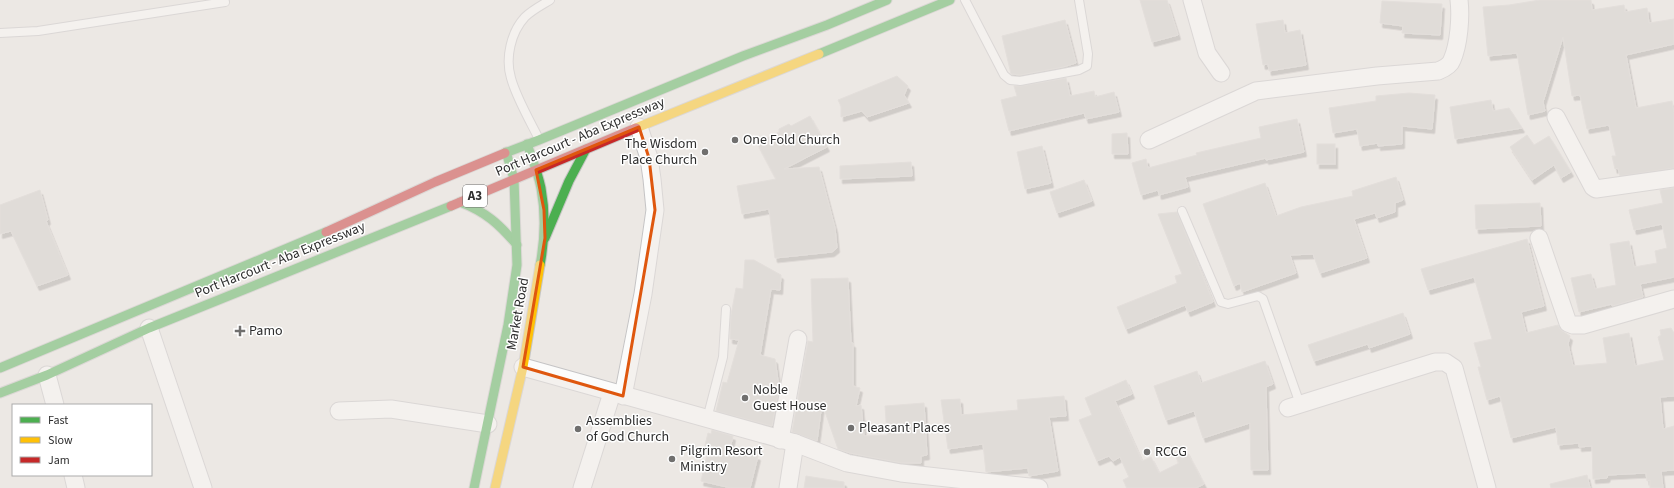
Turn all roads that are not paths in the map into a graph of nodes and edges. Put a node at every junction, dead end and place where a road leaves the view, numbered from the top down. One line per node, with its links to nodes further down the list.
1 (550, 0): 13 (lane)
2 (887, 0): 13 (main road, Port Harcourt - Aba Expressway / A3)
3 (950, 0): 12 (main road, Port Harcourt - Aba Expressway / A3)
4 (965, 0): 5 (lane)
5 (1079, 0)
6 (1192, 0): 10 (street)
7 (1459, 0): 14 (street)
8 (226, 2): 9 (lane)
9 (0, 33)
10 (1221, 73)
11 (1556, 117): 19 (street)
12 (639, 127): 16 (main road, Port Harcourt - Aba Expressway / A3); 34 (street)
13 (539, 140): 15 (main road, Port Harcourt - Aba Expressway / A3)
14 (1149, 140)
15 (527, 144): 17 (main road, Port Harcourt - Aba Expressway / A3); 18 (main road, Market Road)
16 (586, 149): 18 (main road, Port Harcourt - Aba Expressway / A3); 23 (main road)
17 (506, 152): 20 (main road, Market Road); 31 (main road, Port Harcourt - Aba Expressway / A3)
18 (536, 170): 20 (main road, Port Harcourt - Aba Expressway / A3); 23 (main road, Market Road)
19 (1674, 178)
20 (514, 179): 21 (main road, Port Harcourt - Aba Expressway / A3); 25 (main road, Market Road)
21 (460, 202): 25 (main road); 28 (main road, Port Harcourt - Aba Expressway / A3)
22 (1182, 211): 36 (lane)
23 (545, 238): 30 (main road, Market Road)
24 (1539, 238): 26 (street)
25 (517, 245): 39 (main road, Market Road)
26 (1674, 299)
27 (726, 309): 38 (lane)
28 (149, 328): 32 (main road, Port Harcourt - Aba Expressway / A3); 43 (street)
29 (798, 339): 40 (street)
30 (523, 367): 34 (street); 45 (main road, Market Road)
31 (0, 368)
32 (47, 375): 33 (main road, Port Harcourt - Aba Expressway / A3); 35 (street)
33 (0, 393)
34 (617, 394): 38 (street); 46 (street)
35 (55, 404)
36 (1294, 406): 49 (street)
37 (339, 411): 39 (street)
38 (707, 419): 40 (street)
39 (488, 424): 44 (main road, Market Road)
40 (788, 442): 47 (street); 48 (street)
41 (73, 476): 42 (street)
42 (76, 488)
43 (203, 488)
44 (474, 488)
45 (495, 488)
46 (582, 488)
47 (788, 488)
48 (1039, 488)
49 (1487, 488)

